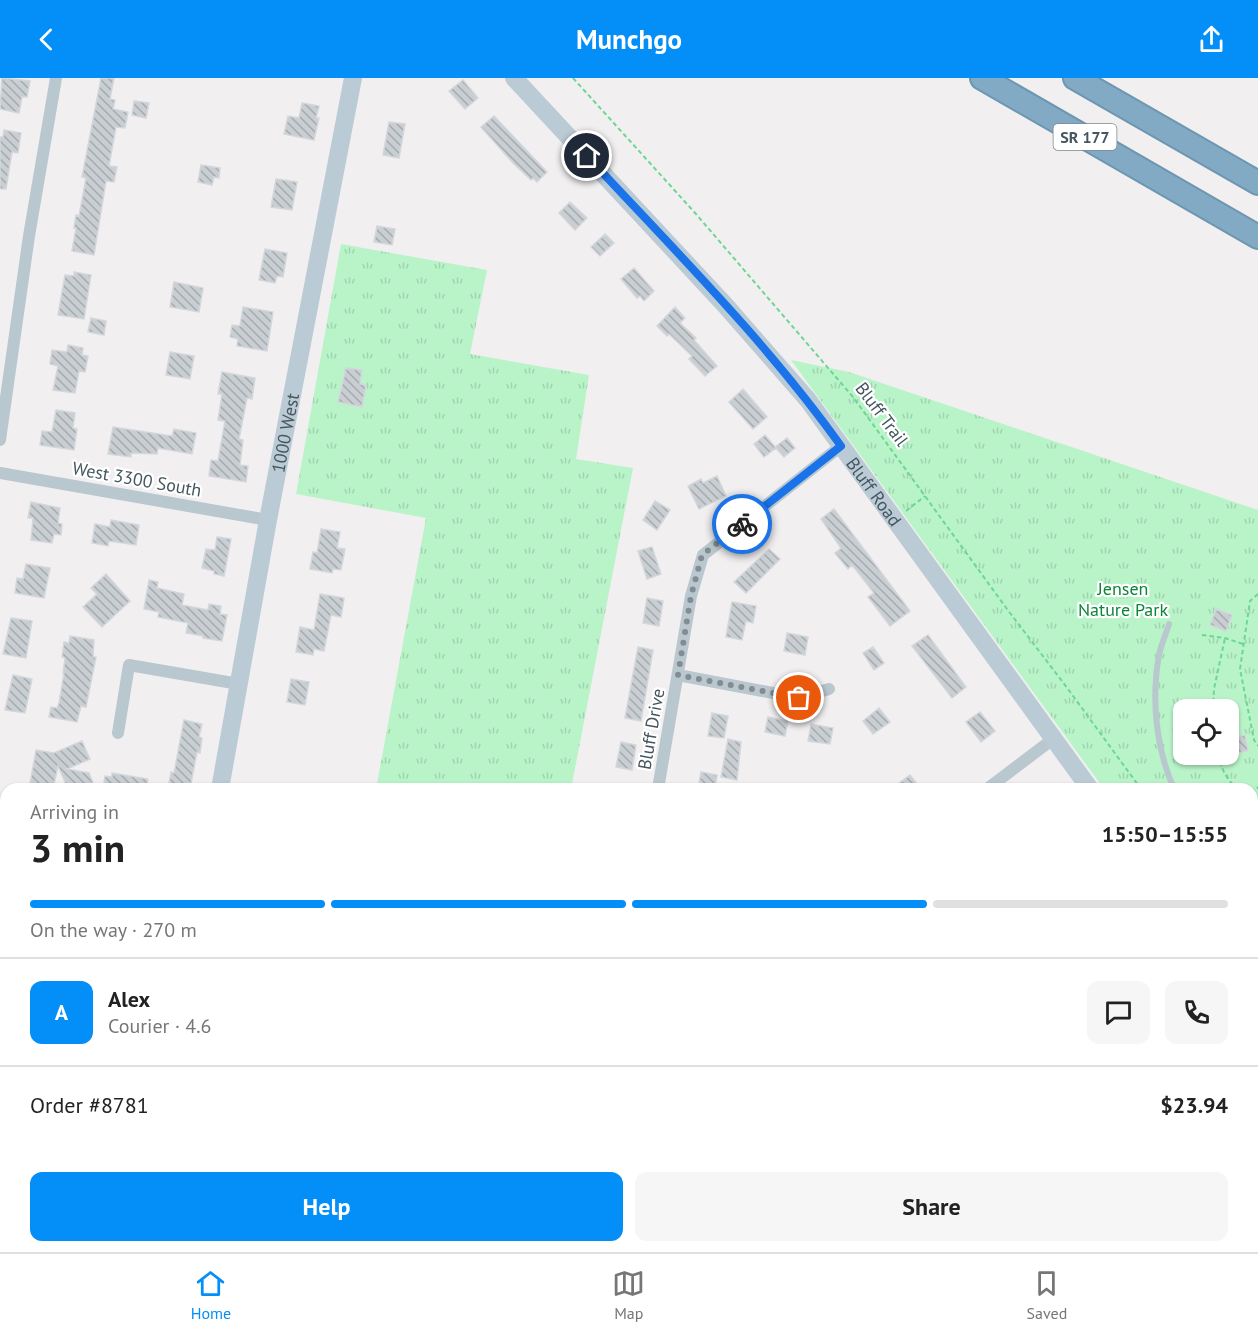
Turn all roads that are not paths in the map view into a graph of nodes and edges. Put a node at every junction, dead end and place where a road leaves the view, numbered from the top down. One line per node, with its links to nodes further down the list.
1 (56, 78): 8 (street)
2 (353, 78): 11 (main road, 1000 West)
3 (514, 78): 9 (main road, Bluff Road)
4 (982, 78): 7 (highway, SR 177)
5 (1075, 78): 6 (highway, SR 177)
6 (1258, 183)
7 (1258, 237)
8 (0, 440)
9 (841, 446): 13 (street, Bluff Drive); 17 (main road, Bluff Road)
10 (0, 472): 11 (street, West 3300 South)
11 (268, 520): 14 (main road, 1000 West)
12 (1169, 624): 22 (lane)
13 (678, 675): 15 (street, Bluff Drive); 19 (street, Bluff Drive)
14 (239, 684): 16 (street); 18 (main road, 1000 West)
15 (829, 689)
16 (118, 733)
17 (1053, 739): 20 (street); 21 (main road, Bluff Road)
18 (221, 783)
19 (659, 783)
20 (995, 783)
21 (1086, 783)
22 (1172, 783)

